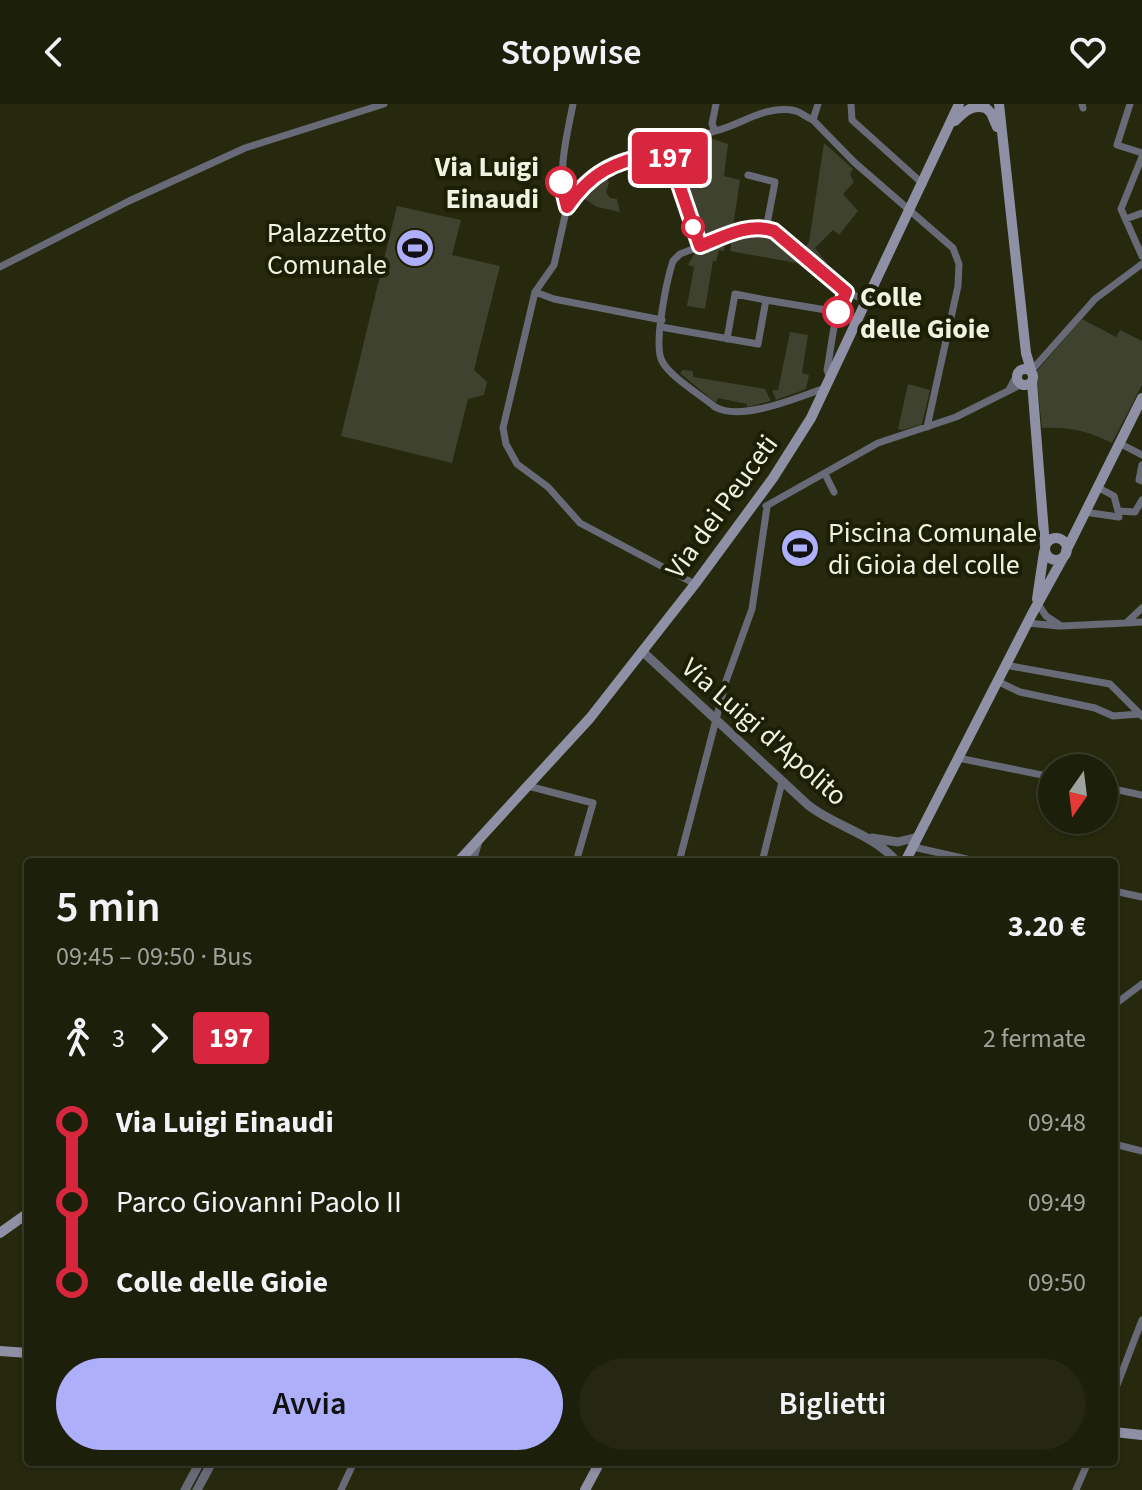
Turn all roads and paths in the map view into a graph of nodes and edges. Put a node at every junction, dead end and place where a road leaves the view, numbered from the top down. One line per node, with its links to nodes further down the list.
1 (384, 104): 28 (street)
2 (573, 104): 20 (street)
3 (716, 104): 13 (street)
4 (959, 104): 12 (main road, Via dei Peuceti)
5 (999, 104): 14 (main road)
6 (1130, 104): 16 (street)
7 (851, 105): 19 (street)
8 (816, 106): 10 (street); 11 (street)
9 (981, 106): 12 (main road); 14 (main road)
10 (801, 112): 11 (street); 13 (street)
11 (813, 120): 21 (street)
12 (949, 129): 19 (main road, Via dei Peuceti)
13 (715, 131): 15 (street)
14 (1002, 145): 37 (main road)
15 (667, 149): 20 (street); 25 (street)
16 (1142, 155): 18 (street)
17 (748, 175): 24 (street)
18 (1138, 179): 23 (street)
19 (923, 184): 21 (main road, Via dei Peuceti)
20 (567, 207): 29 (street)
21 (909, 212): 32 (main road, Via dei Peuceti); 43 (street)
22 (1142, 213): 23 (street)
23 (1126, 219): 26 (street)
24 (766, 229): 25 (street); 30 (street)
25 (700, 246): 35 (street)
26 (1142, 256)
27 (1142, 264): 38 (street)
28 (0, 267)
29 (535, 292): 35 (street); 61 (street)
30 (846, 292): 32 (street); 33 (street)
31 (766, 300): 33 (street); 36 (street); 36 (street)
32 (868, 301): 34 (main road, Via dei Peuceti)
33 (837, 315): 34 (street); 40 (street)
34 (859, 320): 40 (main road, Via dei Peuceti)
35 (662, 324): 36 (street); 40 (street)
36 (727, 339)
37 (1026, 351): 38 (street); 39 (main road)
38 (1045, 357): 39 (street)
39 (1025, 377): 43 (street); 55 (main road)
40 (828, 383): 51 (main road, Via dei Peuceti)
41 (1142, 398): 42 (main road)
42 (1138, 415): 44 (main road)
43 (927, 427): 47 (street)
44 (1119, 443): 45 (street); 49 (main road)
45 (1142, 455)
46 (1142, 465): 48 (street)
47 (825, 474): 50 (street); 53 (street)
48 (1142, 481)
49 (1097, 487): 52 (street); 54 (main road)
50 (834, 492)
51 (758, 500): 53 (street); 61 (main road, Via dei Peuceti)
52 (1142, 500)
53 (767, 507): 71 (street)
54 (1084, 512): 56 (street); 57 (main road)
55 (1044, 516): 58 (main road); 59 (main road)
56 (1119, 517)
57 (1073, 534): 58 (main road); 60 (main road)
58 (1058, 539): 59 (main road); 60 (main road)
59 (1045, 548): 60 (main road); 63 (main road)
60 (1065, 553): 63 (main road)
61 (695, 584): 67 (main road, Via dei Peuceti)
62 (1142, 608): 65 (street)
63 (1032, 614): 66 (street); 66 (street); 68 (main road)
64 (1142, 622): 65 (street)
65 (1126, 623): 66 (street)
66 (1061, 626)
67 (642, 651): 71 (street, Via Luigi d'Apolito); 75 (main road, Via dei Peuceti)
68 (1005, 665): 69 (main road); 70 (street)
69 (997, 681): 70 (street); 72 (main road)
70 (1141, 715)
71 (716, 721): 74 (street, Via Luigi d'Apolito); 84 (street)
72 (958, 758): 73 (street); 80 (main road)
73 (1038, 774)
74 (782, 782): 79 (street, Via Luigi d'Apolito); 85 (street)
75 (528, 786): 78 (main road, Via dei Peuceti); 83 (street)
76 (1118, 790): 77 (street)
77 (1142, 795)
78 (478, 841): 81 (main road, Via dei Peuceti); 82 (street)
79 (884, 844): 80 (street); 80 (street); 86 (street, Via Luigi d'Apolito)
80 (911, 850): 87 (street)
81 (462, 858)
82 (473, 858)
83 (577, 858)
84 (680, 858)
85 (763, 858)
86 (894, 858)
87 (957, 858)
88 (1118, 892): 89 (street)
89 (1142, 897)
90 (1142, 984): 91 (street)
91 (1138, 990): 92 (street)
92 (1118, 1002)
93 (1118, 1145): 94 (street)
94 (1142, 1151)
95 (24, 1216): 96 (main road)
96 (0, 1233)
97 (1142, 1320): 100 (street)
98 (0, 1351): 99 (main road)
99 (24, 1353)
100 (1118, 1383)
101 (1118, 1432): 102 (main road)
102 (1142, 1435)
103 (198, 1466): 108 (street)
104 (210, 1466): 109 (street)
105 (352, 1466): 110 (street)
106 (598, 1466): 111 (main road)
107 (1087, 1466): 112 (street)
108 (185, 1490)
109 (197, 1490)
110 (341, 1490)
111 (585, 1490)
112 (1076, 1490)

